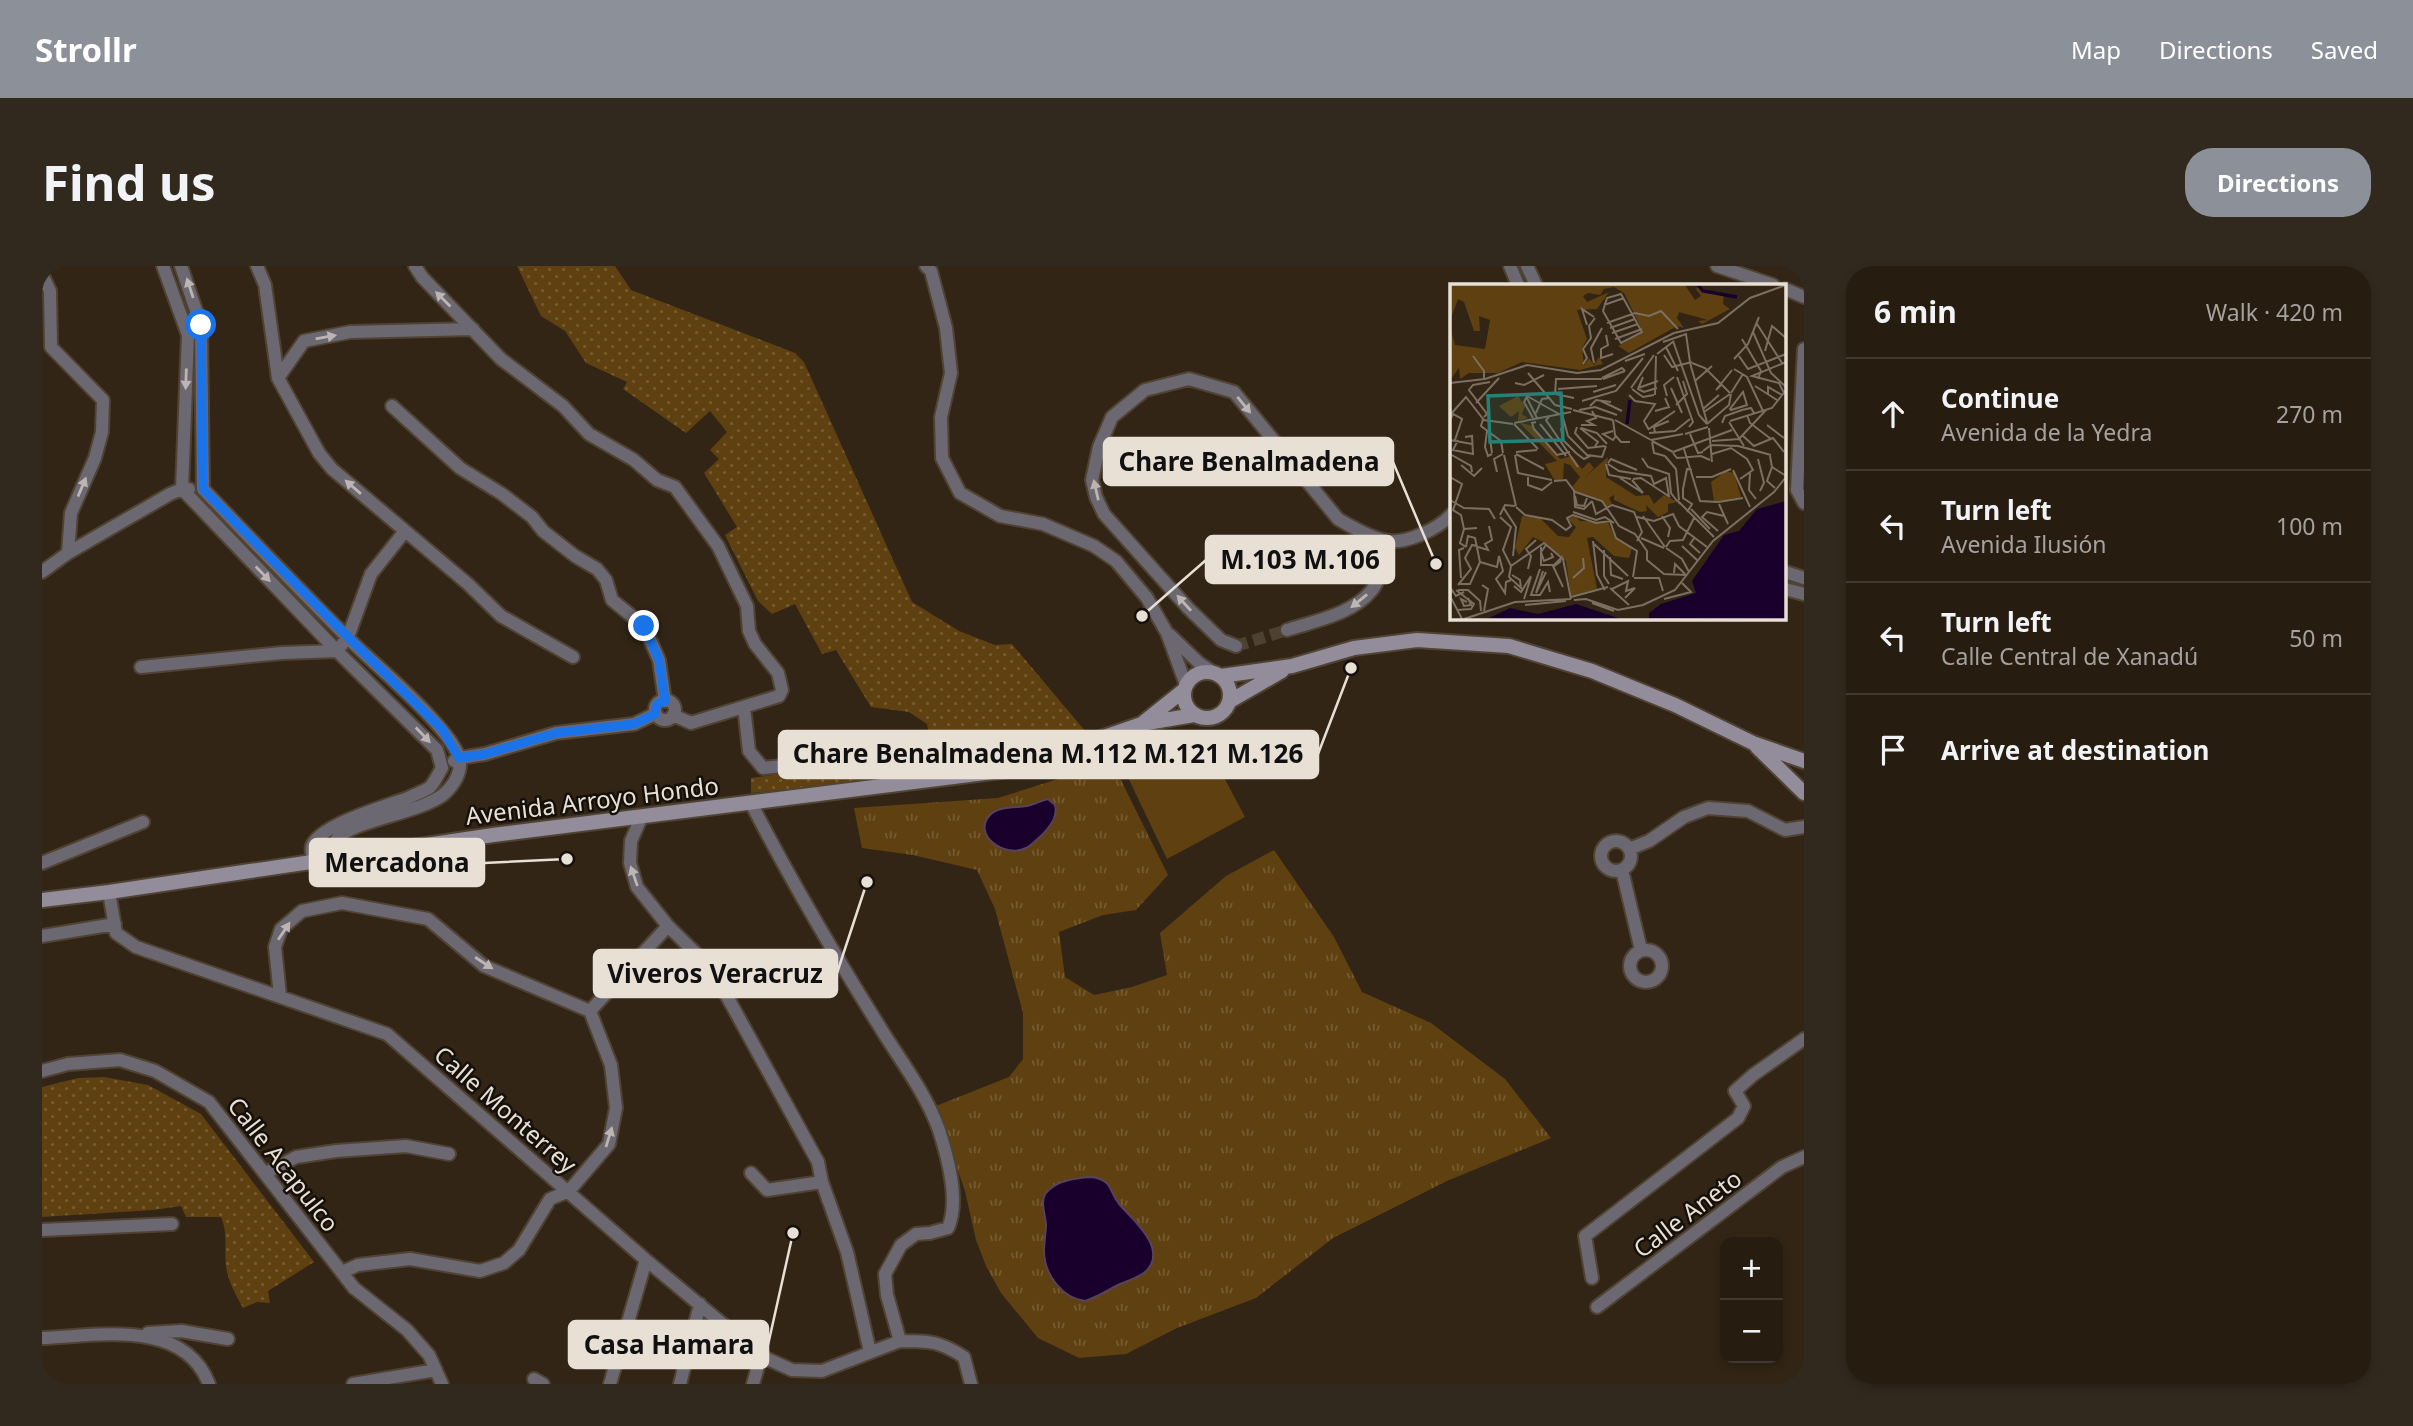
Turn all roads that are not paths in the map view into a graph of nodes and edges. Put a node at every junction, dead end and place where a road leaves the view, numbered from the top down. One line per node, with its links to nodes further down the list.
1 (163, 266): 19 (street, one-way to 19)
2 (181, 266): 20 (street, one-way to 2)
3 (257, 266): 17 (street)
4 (415, 266): 15 (street, one-way to 4)
5 (926, 266): 27 (street)
6 (1510, 266): 10 (street)
7 (1527, 266): 11 (street)
8 (1717, 266): 12 (street)
9 (42, 274): 26 (street, one-way to 9)
10 (1518, 284)
11 (1536, 284)
12 (1770, 284)
13 (1786, 289): 14 (street)
14 (1804, 297)
15 (473, 329): 17 (street, one-way to 15); 45 (street)
16 (1804, 349): 21 (street)
17 (278, 379): 23 (street, one-way to 17)
18 (392, 406): 43 (street)
19 (182, 489): 20 (street); 26 (street); 37 (street, one-way to 37)
20 (203, 489): 35 (street)
21 (1804, 503)
22 (1450, 516): 24 (street)
23 (405, 531): 35 (street); 38 (street)
24 (1386, 541): 25 (street, one-way to 24); 33 (street, one-way to 33)
25 (1133, 545): 27 (street); 36 (street, one-way to 25)
26 (68, 553): 28 (street)
27 (1116, 561): 34 (street)
28 (42, 572)
29 (1786, 572): 30 (street)
30 (1804, 578)
31 (1786, 589): 32 (street)
32 (1804, 594)
33 (1287, 630)
34 (1167, 633): 41 (street); 42 (street)
35 (348, 637): 37 (street); 52 (street)
36 (1236, 646)
37 (337, 650): 40 (street); 55 (street, one-way to 55)
38 (573, 657)
39 (1292, 666): 41 (main road); 44 (main road); 50 (main road)
40 (141, 667)
41 (1217, 675): 42 (main road); 44 (main road)
42 (1185, 688): 48 (main road); 49 (main road, Avenida Arroyo Hondo)
43 (665, 701): 46 (street); 47 (street)
44 (1230, 701): 48 (main road)
45 (744, 708): 47 (street); 53 (street)
46 (655, 714): 47 (street); 51 (street)
47 (673, 715)
48 (1194, 715): 49 (main road, Avenida Arroyo Hondo)
49 (1141, 724): 58 (main road, Avenida Arroyo Hondo)
50 (1753, 743): 54 (main road); 57 (main road)
51 (485, 754): 52 (street); 56 (street)
52 (459, 758): 55 (street); 56 (street)
53 (863, 758)
54 (1804, 761)
55 (442, 768): 64 (street)
56 (459, 776): 63 (street)
57 (1804, 793)
58 (751, 803): 59 (main road, Avenida Arroyo Hondo); 93 (street)
59 (640, 818): 63 (main road, Avenida Arroyo Hondo); 70 (street, one-way to 59)
60 (142, 822): 65 (street)
61 (1804, 827): 62 (street)
62 (1629, 849): 66 (street); 66 (street)
63 (337, 859): 64 (main road, Avenida Arroyo Hondo)
64 (314, 862): 67 (main road, Avenida Arroyo Hondo)
65 (42, 863)
66 (1622, 870): 72 (street)
67 (109, 892): 68 (main road, Avenida Arroyo Hondo); 69 (street)
68 (42, 900)
69 (115, 923): 71 (street); 73 (street, Calle Monterrey)
70 (668, 926): 74 (street); 81 (street)
71 (42, 936)
72 (1641, 950)
73 (280, 996): 74 (street, one-way to 74); 82 (street, Calle Monterrey)
74 (590, 1011): 82 (street, one-way to 74)
75 (1804, 1039): 87 (street)
76 (42, 1071): 79 (street, Calle Acapulco)
77 (449, 1154): 79 (street)
78 (1804, 1157): 89 (street, Calle Aneto)
79 (266, 1173): 86 (street, Calle Acapulco)
80 (751, 1173): 81 (street)
81 (822, 1182): 94 (street)
82 (569, 1191): 85 (street, Calle Monterrey); 86 (street)
83 (172, 1224): 84 (street)
84 (42, 1230)
85 (646, 1260): 88 (street, Calle Monterrey); 100 (street)
86 (342, 1272): 96 (street, Calle Acapulco)
87 (1592, 1278)
88 (700, 1304): 95 (street, Calle Monterrey); 101 (street)
89 (1597, 1307)
90 (129, 1334): 91 (street); 92 (street); 97 (street)
91 (42, 1338)
92 (228, 1339)
93 (900, 1341): 94 (street, Calle Monterrey); 103 (street)
94 (870, 1352): 95 (street, Calle Monterrey)
95 (761, 1356): 102 (street)
96 (436, 1370): 98 (street); 99 (street, Calle Acapulco)
97 (209, 1384)
98 (352, 1384)
99 (442, 1384)
100 (610, 1384)
101 (680, 1384)
102 (753, 1384)
103 (971, 1384)

